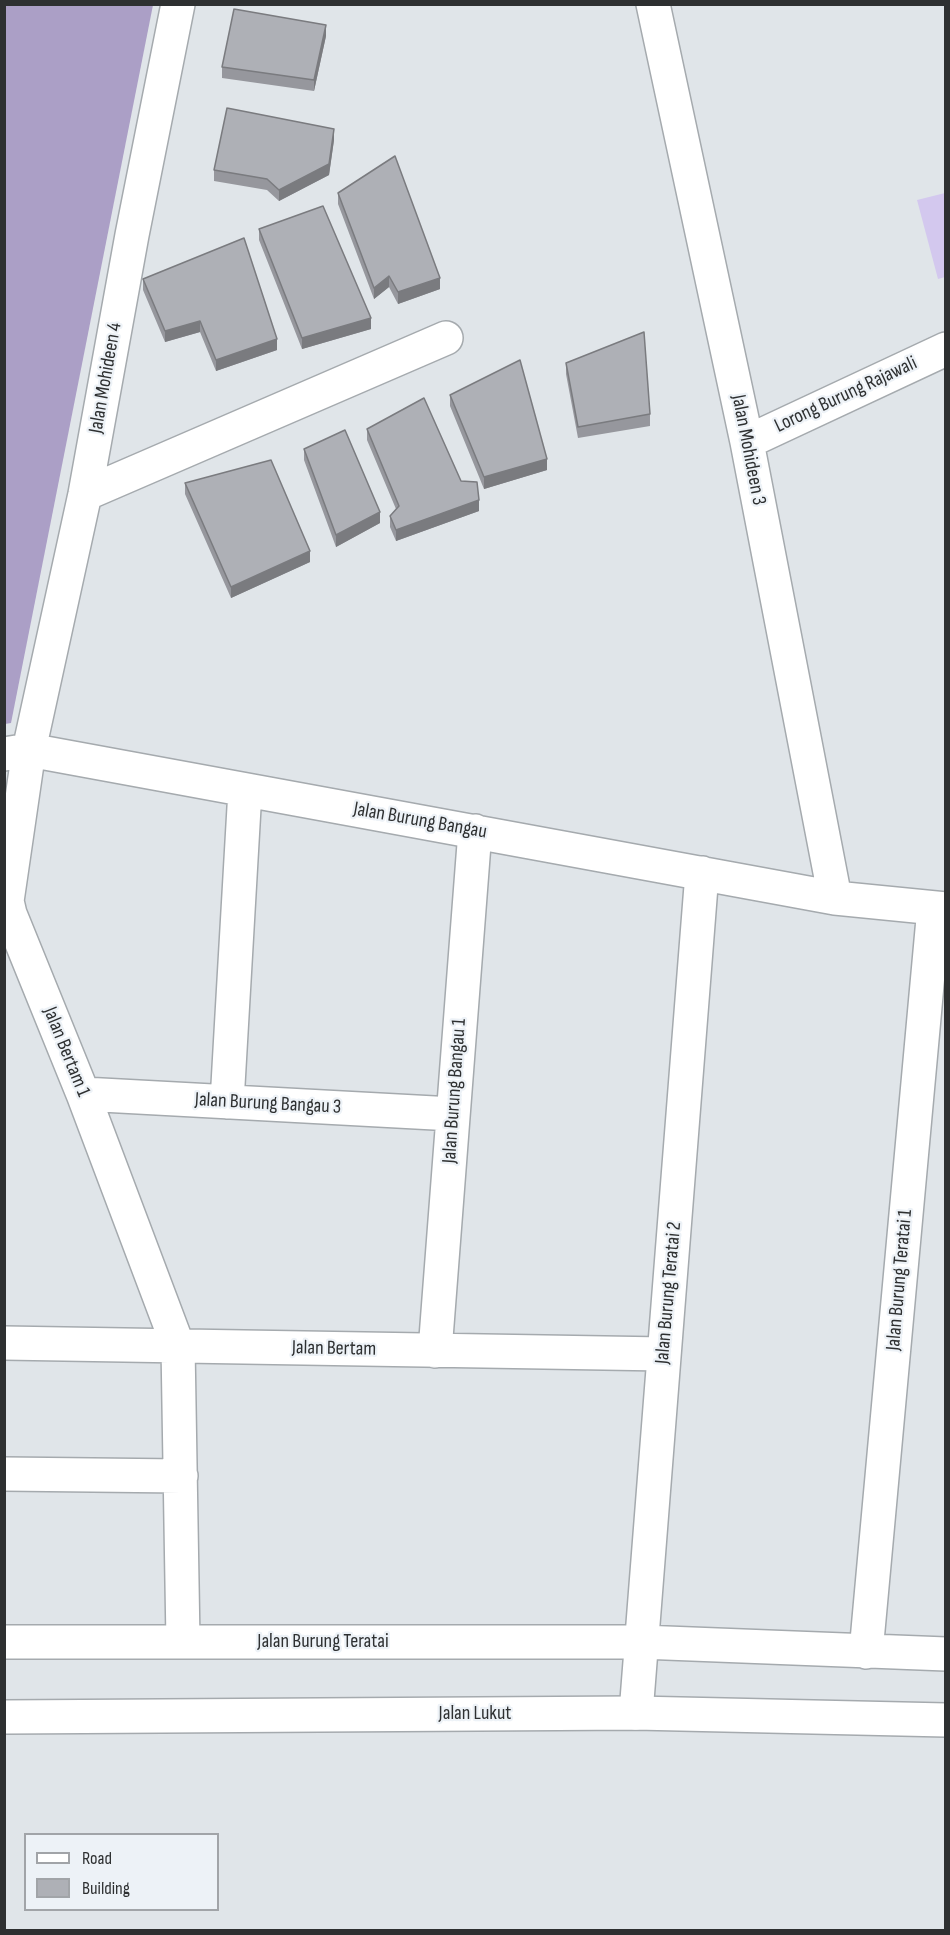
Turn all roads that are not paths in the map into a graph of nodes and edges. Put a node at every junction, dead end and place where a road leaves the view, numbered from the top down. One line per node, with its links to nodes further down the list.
1 (178, 4): 6 (street, Jalan Mohideen 4)
2 (653, 4): 5 (street, Jalan Mohideen 3)
3 (446, 338): 6 (street)
4 (945, 349): 5 (street, Lorong Burung Rajawali)
5 (747, 442): 11 (street, Jalan Mohideen 3)
6 (84, 494): 7 (street, Jalan Mohideen 4)
7 (17, 752): 8 (street, Jalan Burung Bangau); 13 (street, Jalan Bertam 1)
8 (245, 790): 9 (street, Jalan Burung Bangau); 14 (street)
9 (475, 831): 10 (street, Jalan Burung Bangau); 15 (street, Jalan Burung Bangau 1)
10 (702, 873): 11 (street, Jalan Burung Bangau); 19 (street, Jalan Burung Teratai 2)
11 (835, 898): 12 (street)
12 (940, 909): 25 (street, Jalan Burung Teratai 1)
13 (83, 1094): 14 (street, Jalan Burung Bangau 3); 17 (street, Jalan Bertam 1)
14 (227, 1102): 15 (street, Jalan Burung Bangau 3)
15 (453, 1114): 18 (street, Jalan Burung Bangau 1)
16 (4, 1343): 17 (street, Jalan Bertam)
17 (178, 1346): 18 (street, Jalan Bertam); 21 (street, Jalan Bertam 1)
18 (435, 1351): 19 (street, Jalan Bertam)
19 (664, 1354): 24 (street, Jalan Burung Teratai 2)
20 (4, 1474): 21 (street)
21 (181, 1476): 23 (street, Jalan Bertam 1)
22 (4, 1642): 23 (street, Jalan Burung Teratai)
23 (183, 1642): 24 (street, Jalan Burung Teratai)
24 (641, 1642): 25 (street, Jalan Burung Teratai); 27 (street, Jalan Burung Teratai 2)
25 (866, 1652): 26 (street, Jalan Burung Teratai)
26 (945, 1654)
27 (636, 1713): 28 (street, Jalan Lukut); 29 (street, Jalan Lukut)
28 (4, 1717)
29 (945, 1720)

